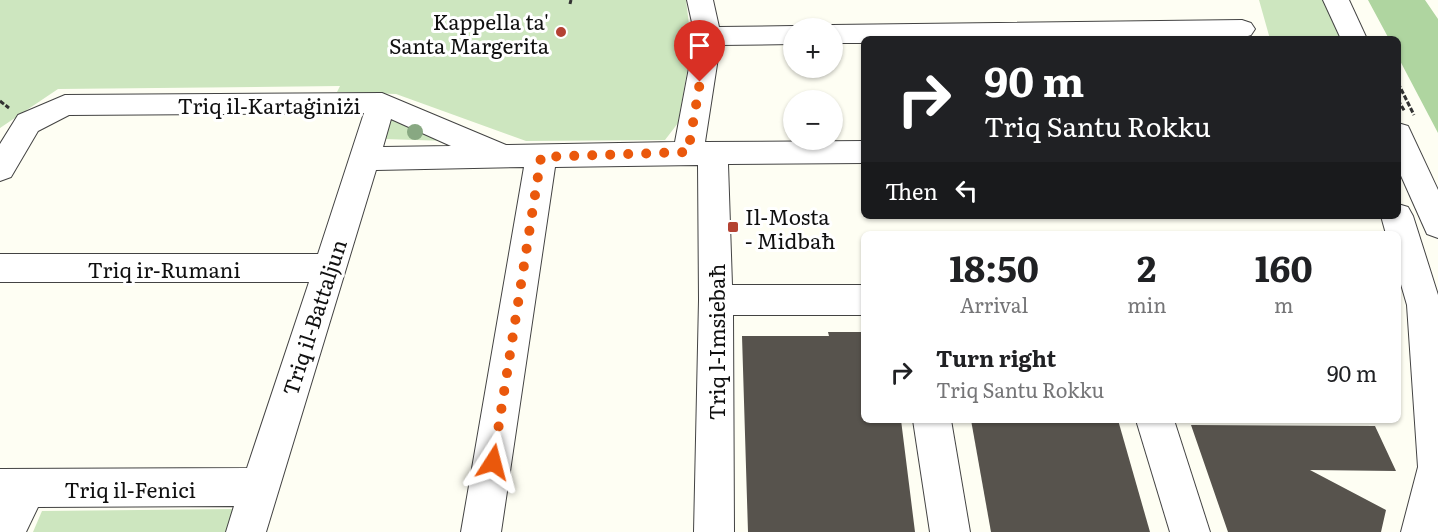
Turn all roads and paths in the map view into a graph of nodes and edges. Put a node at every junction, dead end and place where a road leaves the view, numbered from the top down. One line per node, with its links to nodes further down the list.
1 (699, 0): 7 (street)
2 (1237, 0): 5 (street)
3 (1336, 0): 8 (street)
4 (843, 34): 5 (street)
5 (1243, 34)
6 (783, 35): 7 (street)
7 (708, 36): 11 (street, Triq l-Imsiebaħ)
8 (1353, 36)
9 (382, 103): 13 (street, Triq il-Kartaġiniżi); 15 (street, Triq il-Battaljun); 16 (street, Triq il-Kartaġiniżi)
10 (1401, 141): 17 (street)
11 (701, 152): 12 (street); 14 (street); 21 (street, Triq l-Imsiebaħ)
12 (861, 152)
13 (502, 156): 14 (street); 15 (street)
14 (541, 157): 30 (street)
15 (365, 159): 20 (street, Triq il-Battaljun)
16 (0, 170)
17 (1438, 225)
18 (1401, 241): 23 (street)
19 (0, 267): 20 (street, Triq ir-Rumani)
20 (328, 268): 26 (street, Triq il-Battaljun)
21 (716, 300): 22 (street); 31 (street, Triq l-Imsiebaħ)
22 (861, 300)
23 (1411, 305): 34 (street)
24 (932, 423): 32 (street)
25 (1156, 423): 33 (street)
26 (260, 487): 27 (street, Triq il-Fenici); 29 (street, Triq il-Battaljun)
27 (13, 488): 28 (street)
28 (5, 532)
29 (246, 532)
30 (482, 532)
31 (714, 532)
32 (950, 532)
33 (1190, 532)
34 (1421, 532)

